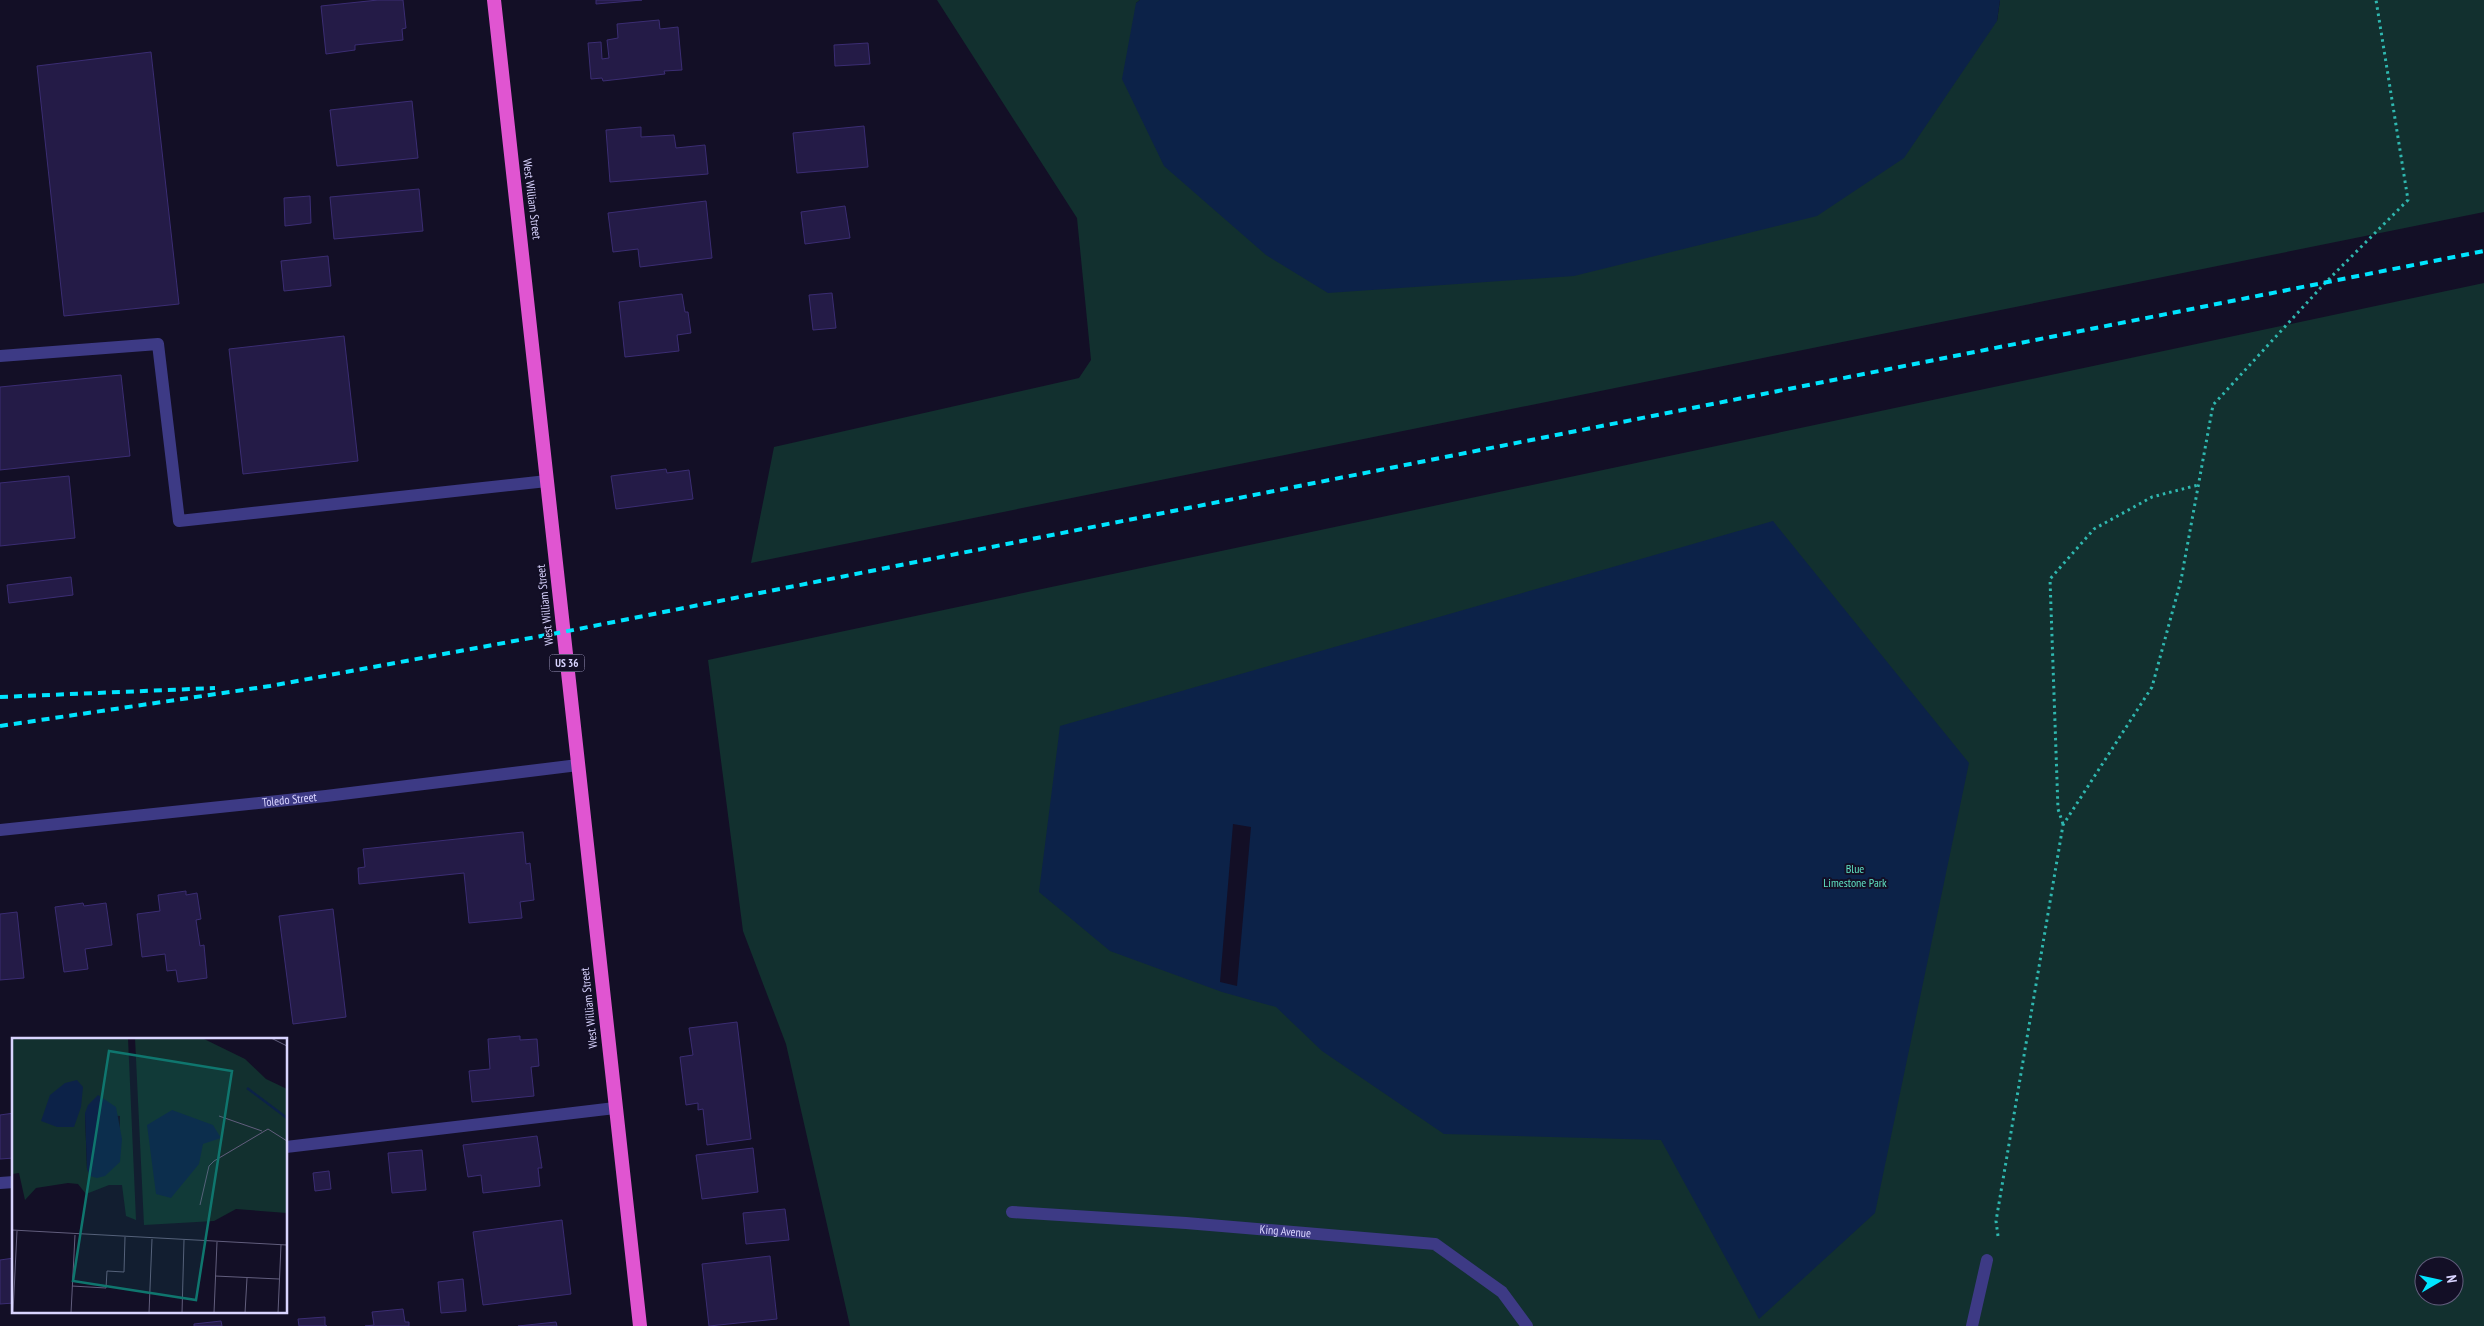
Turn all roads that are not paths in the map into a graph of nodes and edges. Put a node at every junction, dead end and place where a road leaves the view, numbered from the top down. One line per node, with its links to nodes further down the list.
1 (494, 0): 3 (highway, West William Street / US 36)
2 (0, 356): 3 (street)
3 (547, 481): 4 (highway, West William Street / US 36)
4 (578, 765): 5 (street, Toledo Street); 6 (highway, West William Street / US 36)
5 (0, 830)
6 (615, 1108): 7 (street); 10 (highway, West William Street / US 36)
7 (288, 1147)
8 (1012, 1212): 11 (street, King Avenue)
9 (1987, 1260): 12 (street)
10 (640, 1326)
11 (1526, 1326)
12 (1972, 1326)

